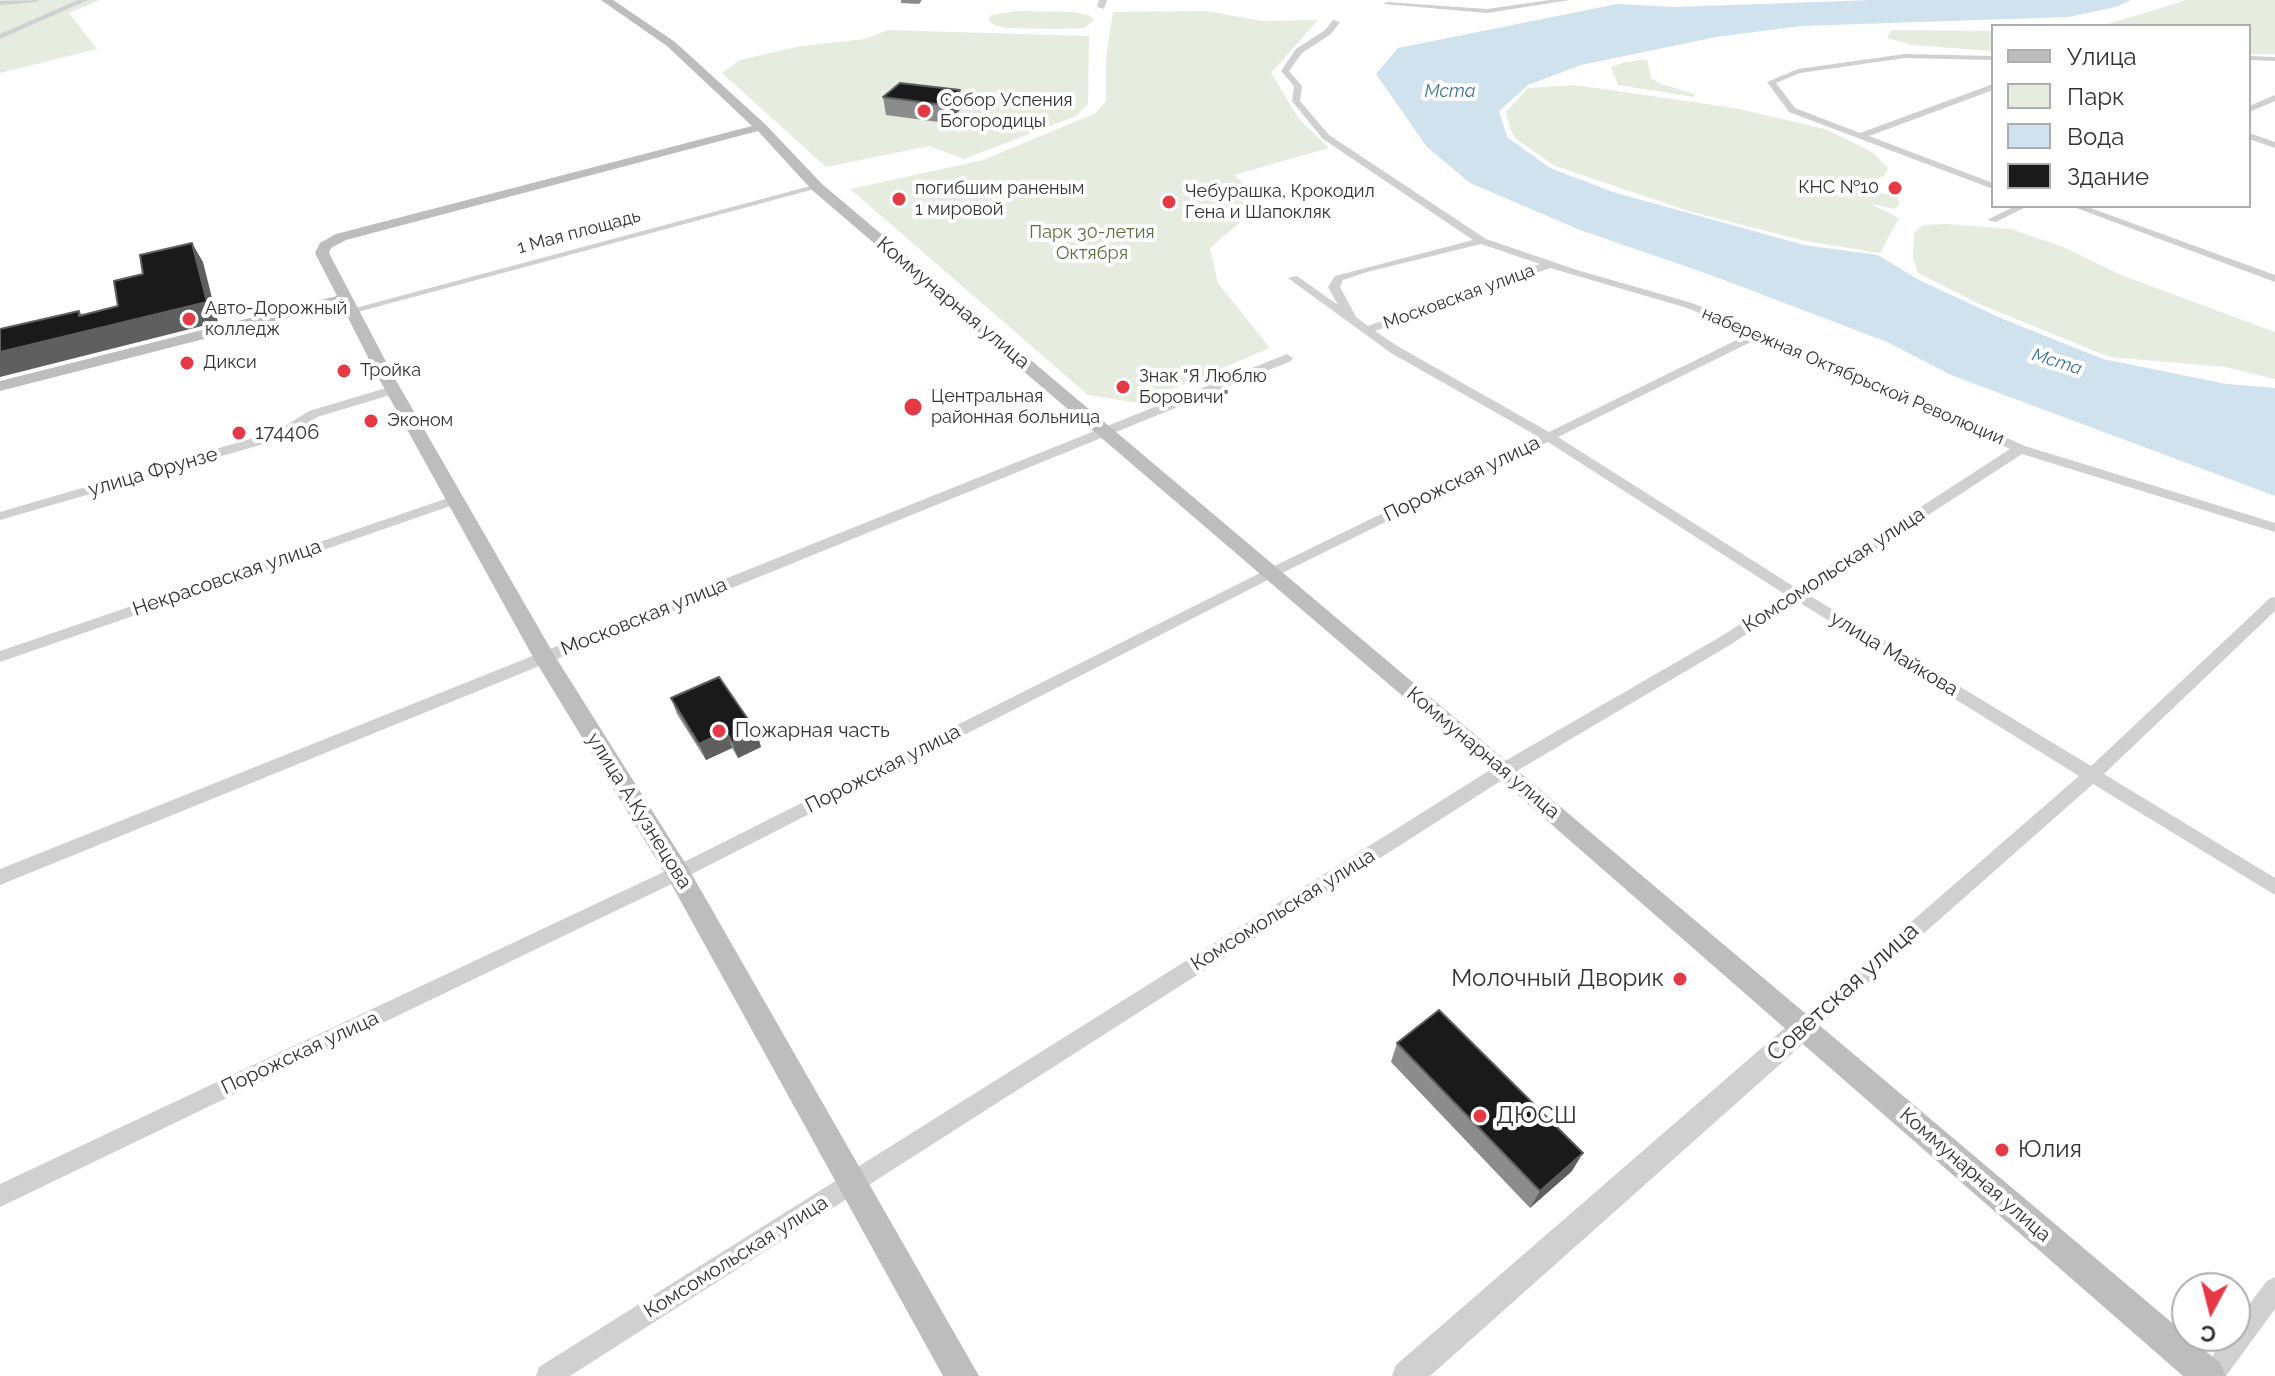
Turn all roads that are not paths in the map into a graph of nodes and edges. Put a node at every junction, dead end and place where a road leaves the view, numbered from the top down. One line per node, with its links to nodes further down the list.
1 (36, 0): 5 (street)
2 (84, 0): 8 (street)
3 (606, 0): 17 (main road, Коммунарная улица)
4 (1566, 0): 6 (street)
5 (0, 3)
6 (1387, 4)
7 (1336, 22): 26 (street, набережная Октябрьской Революции)
8 (15, 30): 9 (street); 10 (street)
9 (0, 31)
10 (0, 37)
11 (1991, 58): 18 (street)
12 (2251, 58): 13 (street)
13 (2275, 59)
14 (1991, 88): 18 (street)
15 (2275, 98): 16 (street)
16 (2251, 108)
17 (761, 127): 22 (main road, Коммунарная улица); 30 (main road, улица А.Кузнецова)
18 (1860, 136): 21 (street)
19 (2251, 137): 20 (street)
20 (2275, 145)
21 (1991, 185)
22 (817, 187): 30 (street, 1 Мая площадь); 37 (main road, Коммунарная улица)
23 (2019, 208): 25 (street)
24 (2081, 208): 29 (street)
25 (1992, 220)
26 (1482, 241): 27 (street, набережная Октябрьской Революции); 31 (street, улица Майкова)
27 (1551, 264): 32 (street, Московская улица); 33 (street, набережная Октябрьской Революции)
28 (1293, 278): 31 (street, улица Майкова)
29 (2275, 279)
30 (347, 305): 35 (main road); 36 (main road, улица А.Кузнецова)
31 (1351, 319): 32 (street, улица Майкова)
32 (1367, 330): 38 (street, улица Майкова)
33 (1761, 333): 38 (street, Порожская улица); 39 (street, набережная Октябрьской Революции)
34 (1287, 358): 37 (street, Московская улица)
35 (0, 386)
36 (393, 390): 40 (main road, улица А.Кузнецова); 41 (street, улица Фрунзе)
37 (1104, 432): 43 (main road, Коммунарная улица); 47 (street, Московская улица)
38 (1547, 436): 43 (street, Порожская улица); 44 (street, улица Майкова)
39 (2020, 449): 42 (street, набережная Октябрьской Революции); 44 (street, Комсомольская улица)
40 (454, 500): 46 (street, Некрасовская улица); 47 (main road, улица А.Кузнецова)
41 (0, 516)
42 (2275, 528)
43 (1271, 573): 48 (main road, Коммунарная улица); 50 (street, Порожская улица)
44 (1797, 595): 48 (street, Комсомольская улица); 49 (street, улица Майкова)
45 (2275, 602): 49 (street, Советская улица)
46 (0, 657)
47 (544, 657): 50 (main road, улица А.Кузнецова); 51 (street, Московская улица)
48 (1504, 770): 53 (main road, Коммунарная улица); 54 (street, Комсомольская улица)
49 (2093, 774): 52 (street, улица Майкова); 53 (street, Советская улица)
50 (678, 873): 54 (main road, улица А.Кузнецова); 55 (street, Порожская улица)
51 (0, 877)
52 (2275, 887)
53 (1804, 1027): 59 (street, Советская улица); 60 (main road, Коммунарная улица)
54 (854, 1182): 57 (street, Комсомольская улица); 58 (main road, улица А.Кузнецова)
55 (0, 1196)
56 (2275, 1289): 60 (street)
57 (548, 1376)
58 (962, 1376)
59 (1407, 1376)
60 (2210, 1376)

